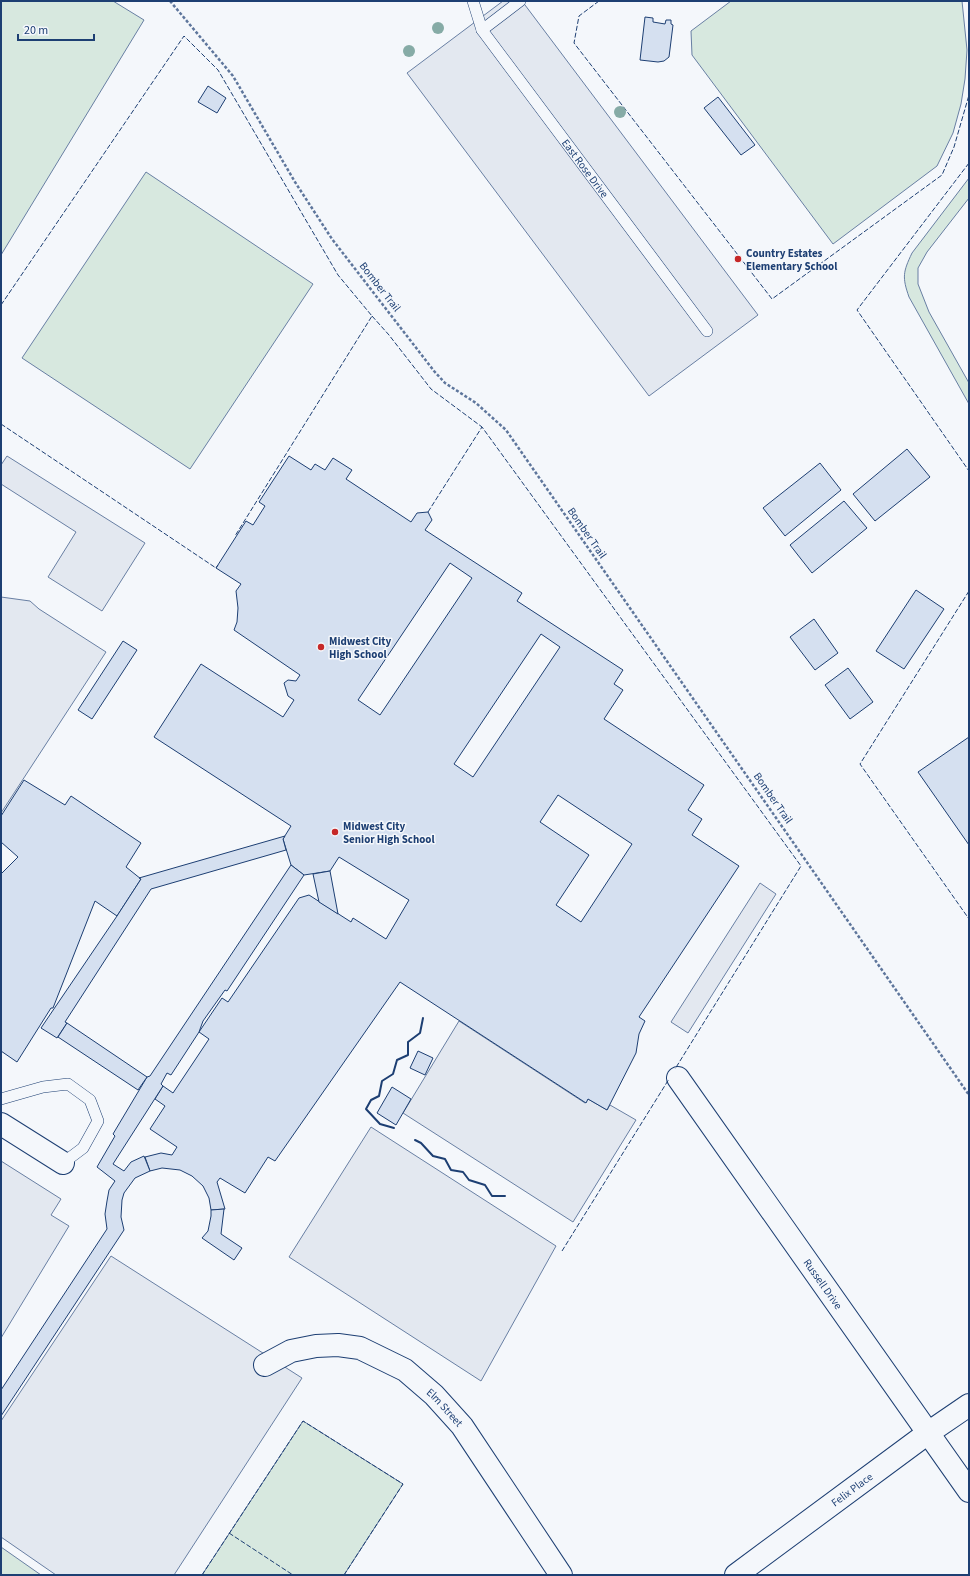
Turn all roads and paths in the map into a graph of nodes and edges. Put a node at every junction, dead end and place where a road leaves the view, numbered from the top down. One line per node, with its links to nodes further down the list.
1 (170, 1): 7 (path, Bomber Trail)
2 (473, 1): 4 (lane, East Rose Drive)
3 (520, 1): 4 (lane)
4 (482, 30): 5 (lane, East Rose Drive)
5 (707, 331)
6 (678, 1078): 13 (street, Russell Drive)
7 (969, 1095)
8 (1, 1099): 10 (lane)
9 (1, 1124): 10 (street)
10 (63, 1163)
11 (265, 1365): 15 (street, Elm Street)
12 (969, 1405): 13 (street, Felix Place)
13 (928, 1433): 14 (street, Russell Drive); 16 (street, Felix Place)
14 (969, 1491)
15 (560, 1575)
16 (736, 1575)

